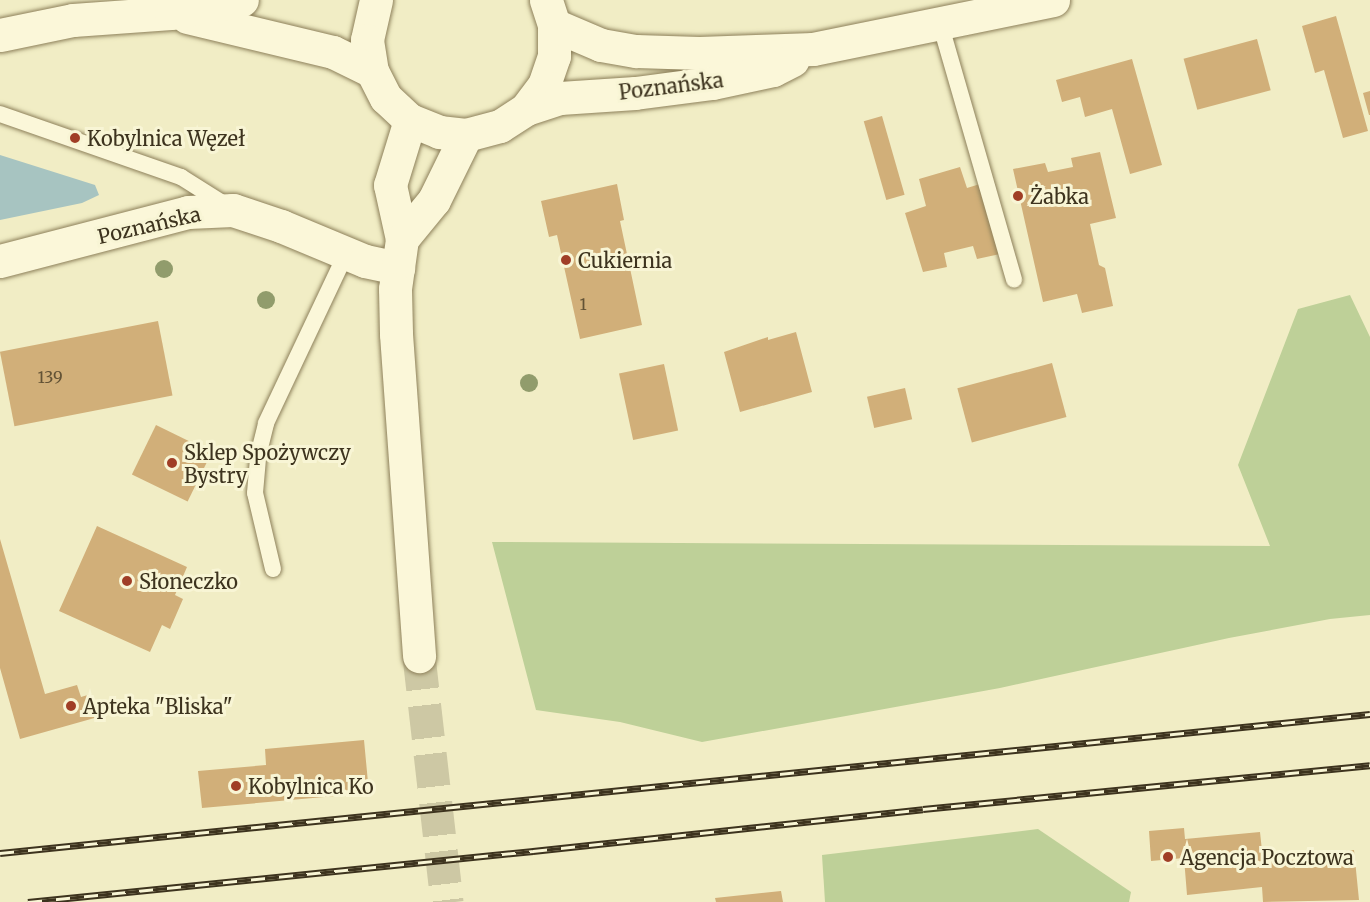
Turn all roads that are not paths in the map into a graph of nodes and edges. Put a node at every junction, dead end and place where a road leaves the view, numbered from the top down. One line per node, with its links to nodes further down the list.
1 (242, 0): 5 (main road)
2 (376, 0): 9 (main road)
3 (1053, 0): 6 (main road, Poznańska)
4 (550, 12): 8 (main road, Poznańska); 10 (main road)
5 (171, 13): 7 (main road); 9 (main road)
6 (939, 23): 8 (main road, Poznańska); 18 (lane)
7 (0, 35)
8 (813, 50): 10 (main road, Poznańska)
9 (372, 71): 12 (main road)
10 (526, 109): 13 (main road)
11 (0, 114): 14 (lane)
12 (410, 120): 13 (main road); 15 (main road)
13 (466, 135): 15 (main road)
14 (233, 210): 16 (main road, Poznańska); 17 (main road, Poznańska)
15 (400, 253): 16 (main road, Poznańska); 20 (main road)
16 (346, 254): 19 (lane)
17 (0, 261)
18 (1014, 280)
19 (273, 568)
20 (419, 656)

